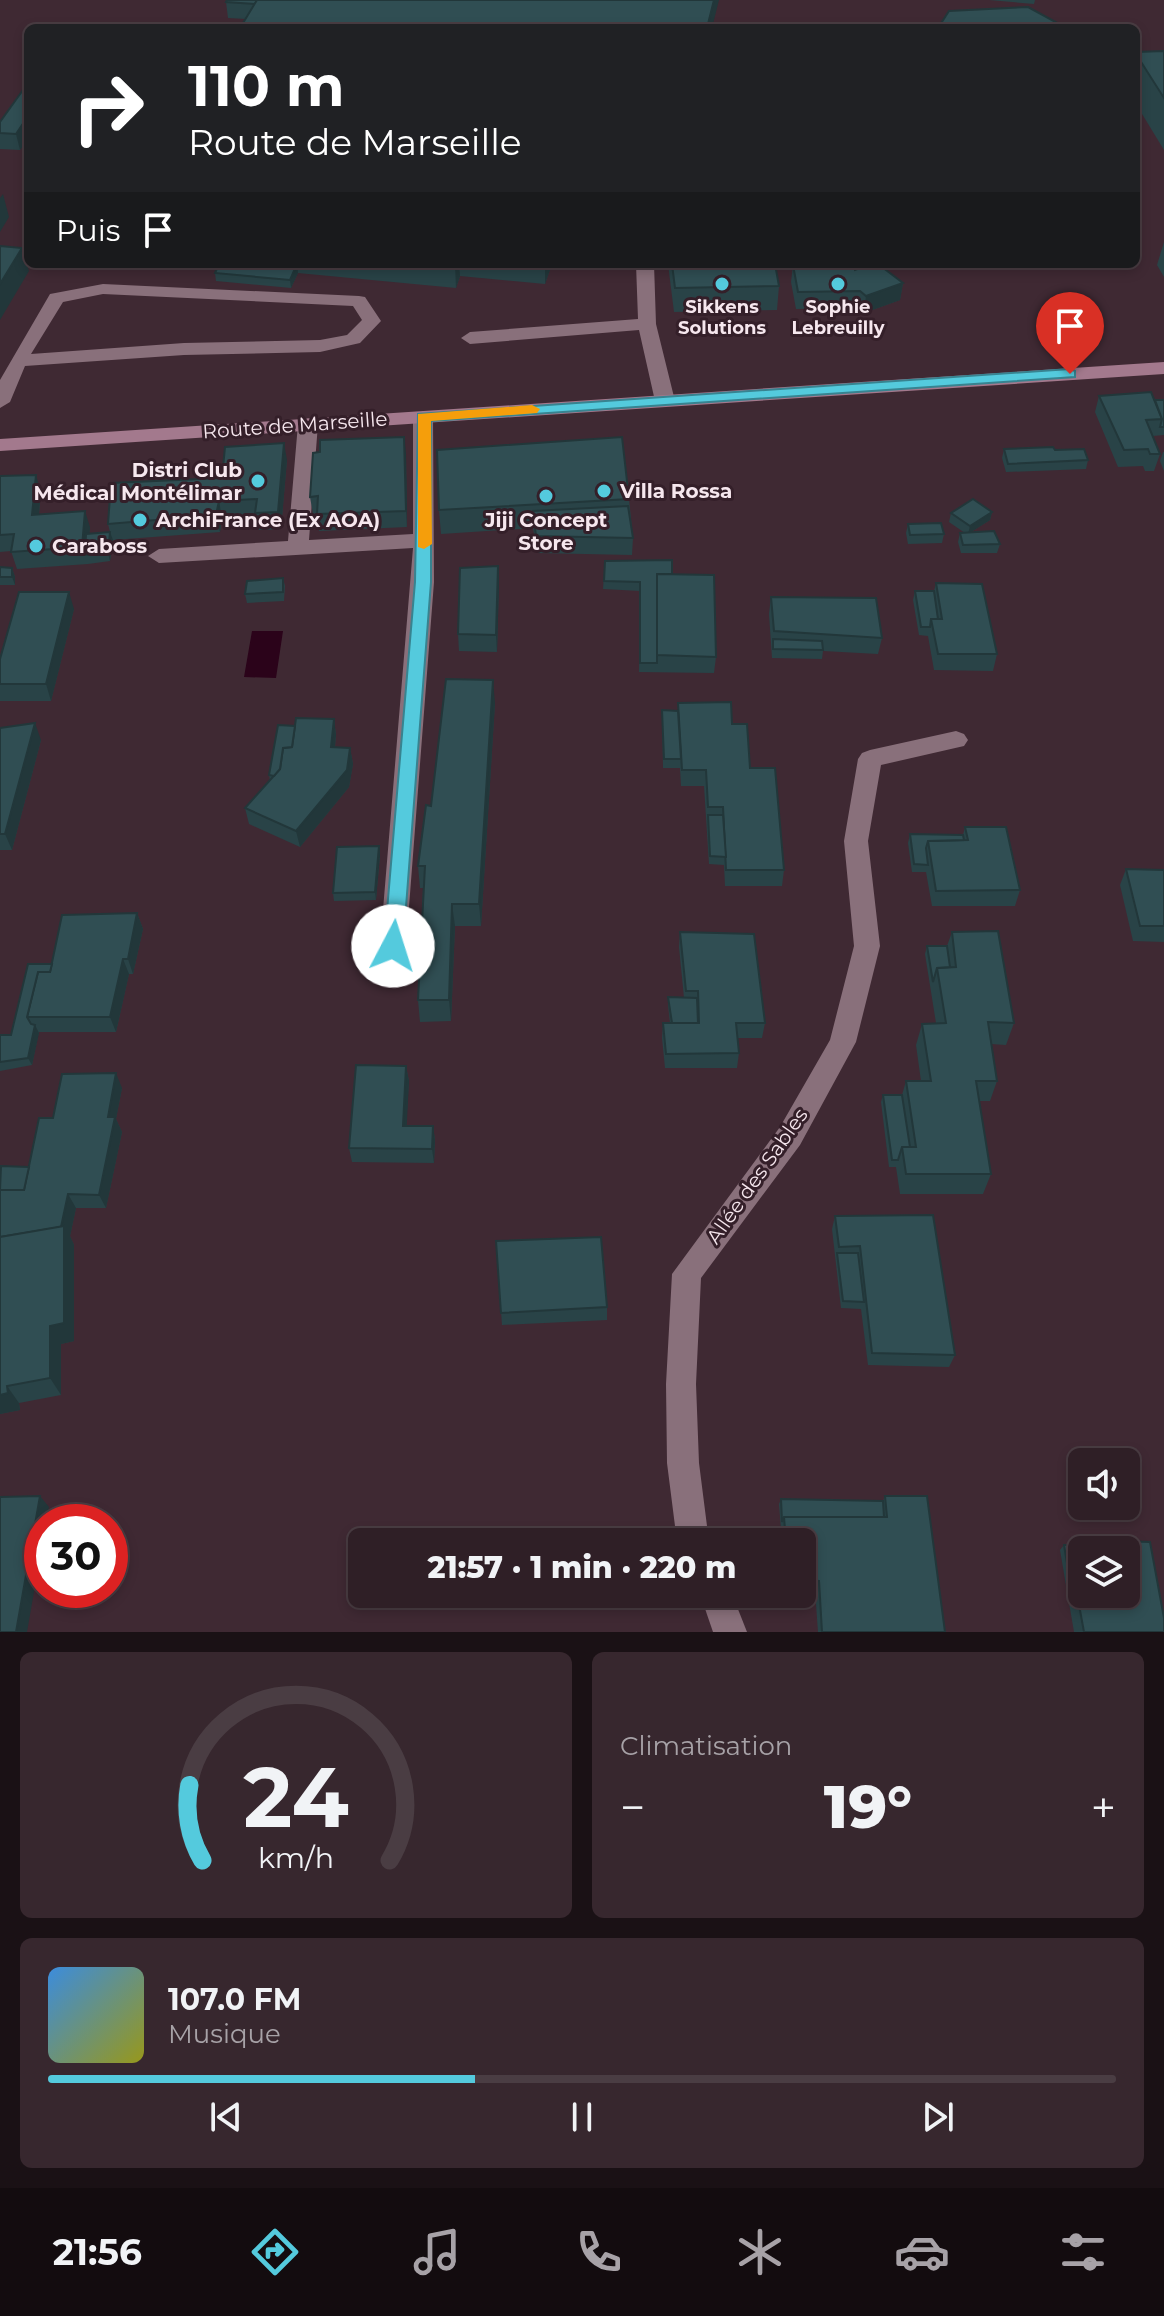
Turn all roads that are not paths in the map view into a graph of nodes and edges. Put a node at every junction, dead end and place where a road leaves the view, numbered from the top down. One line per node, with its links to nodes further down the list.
1 (645, 268): 2 (street)
2 (647, 324): 3 (street); 6 (street)
3 (470, 338)
4 (18, 361): 4 (street); 7 (street)
5 (1164, 368): 6 (main road, Route de Marseille)
6 (665, 401): 8 (main road, Route de Marseille)
7 (0, 402)
8 (423, 417): 9 (main road, Route de Marseille); 11 (street)
9 (308, 424): 10 (main road, Route de Marseille); 12 (street)
10 (0, 445)
11 (424, 540): 12 (street); 15 (street)
12 (298, 548): 13 (street)
13 (159, 556)
14 (956, 740): 16 (street, Allée des Sables)
15 (393, 946)
16 (692, 1528)
17 (721, 1608): 18 (street)
18 (730, 1632)

